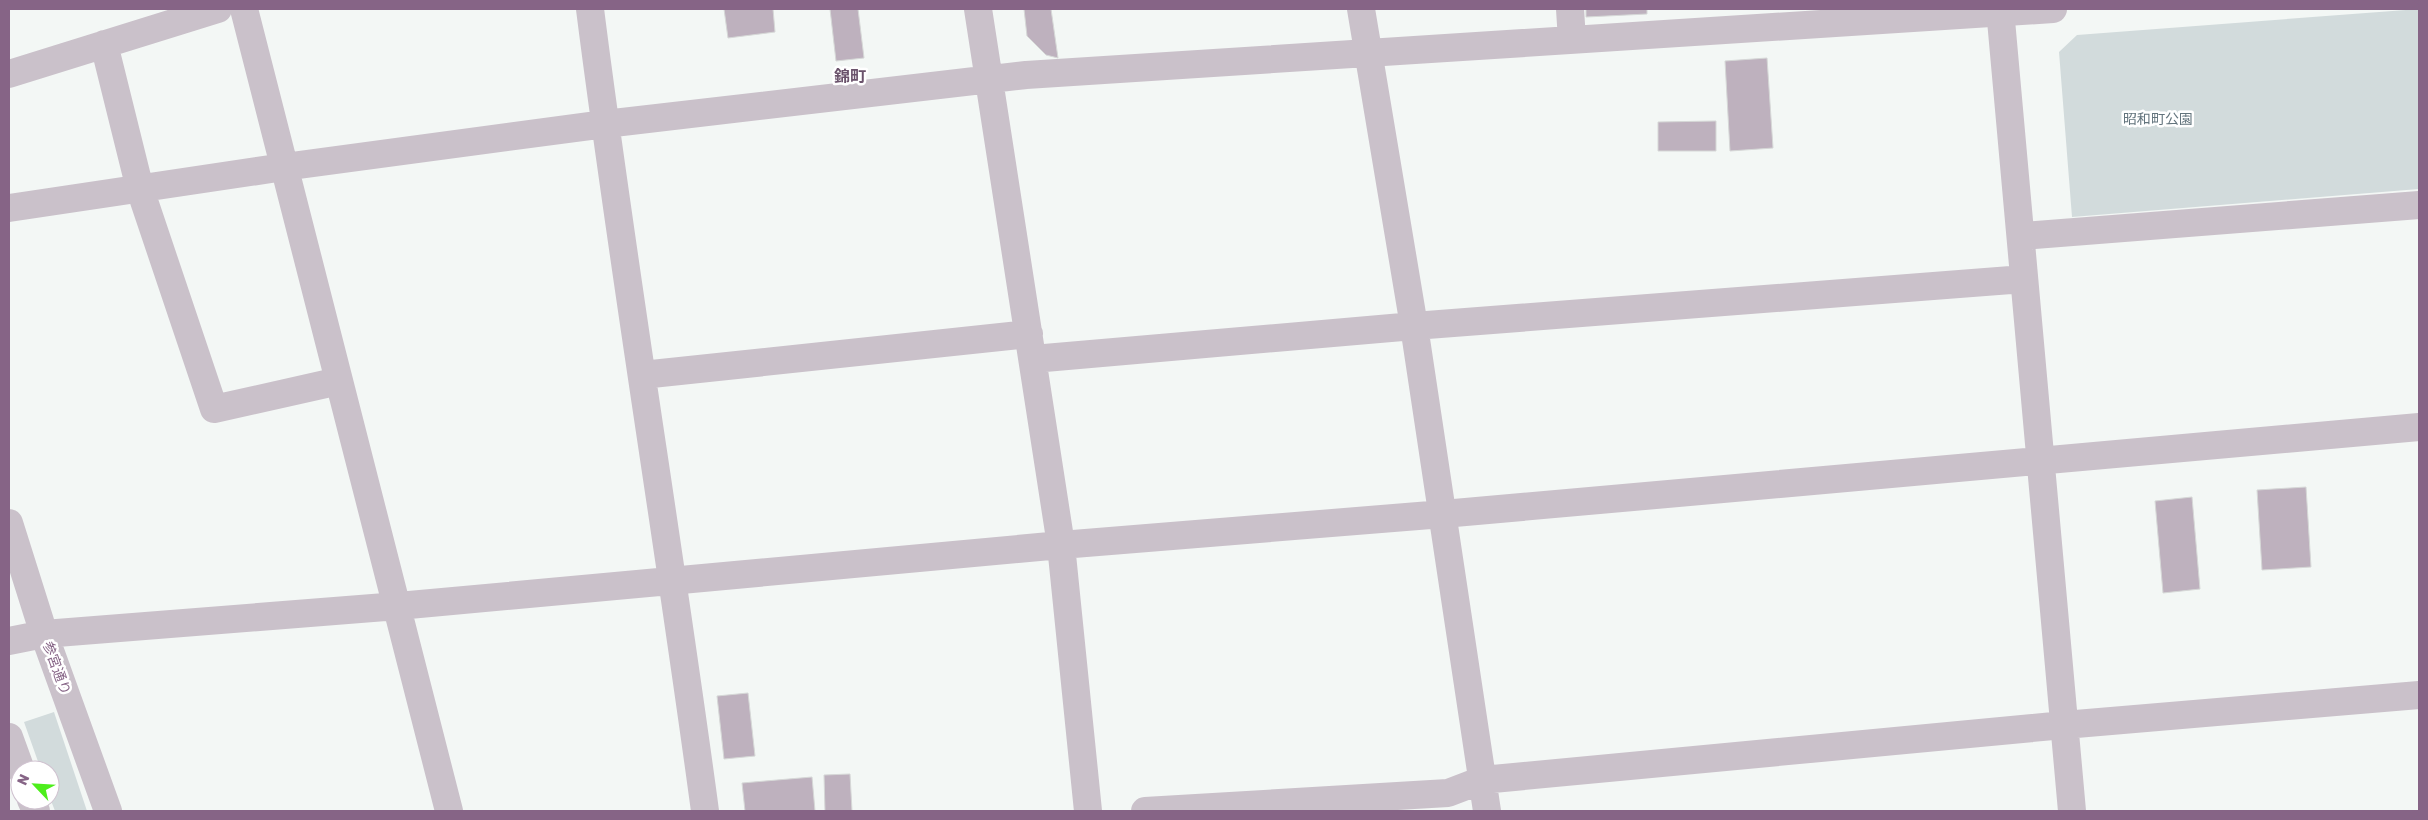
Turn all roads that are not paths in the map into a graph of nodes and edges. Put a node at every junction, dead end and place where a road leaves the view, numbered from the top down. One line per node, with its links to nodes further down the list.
1 (218, 9): 10 (street)
2 (244, 9): 15 (street)
3 (590, 9): 14 (street)
4 (978, 9): 13 (street)
5 (1361, 9): 11 (street)
6 (1570, 9): 9 (street)
7 (2052, 9): 8 (street)
8 (2000, 10): 9 (street); 19 (street)
9 (1572, 40): 11 (street)
10 (104, 44): 12 (street); 16 (street)
11 (1368, 54): 13 (street); 21 (street)
12 (9, 74)
13 (989, 79): 14 (street); 22 (street)
14 (604, 124): 15 (street); 23 (street)
15 (284, 167): 16 (street); 24 (street)
16 (140, 189): 18 (street); 24 (street)
17 (2419, 204): 19 (street)
18 (9, 208)
19 (2022, 236): 20 (street)
20 (2024, 279): 21 (street); 26 (street)
21 (1414, 326): 22 (street); 27 (street)
22 (1031, 346): 23 (street); 29 (street)
23 (642, 375): 30 (street)
24 (339, 381): 31 (street)
25 (2419, 427): 26 (street)
26 (2042, 460): 27 (street); 35 (street)
27 (1443, 514): 29 (street); 38 (street)
28 (9, 524): 32 (street, 参宮通り)
29 (1061, 545): 30 (street); 42 (street)
30 (673, 580): 31 (street); 41 (street)
31 (398, 606): 32 (street); 40 (street)
32 (44, 634): 33 (street); 39 (street, 参宮通り)
33 (9, 642)
34 (2419, 695): 35 (street)
35 (2064, 725): 38 (street); 45 (street)
36 (9, 737): 37 (street)
37 (17, 760)
38 (1482, 780): 43 (street); 44 (street)
39 (108, 811)
40 (449, 811)
41 (705, 811)
42 (1088, 811)
43 (1145, 811)
44 (1487, 811)
45 (2072, 811)

